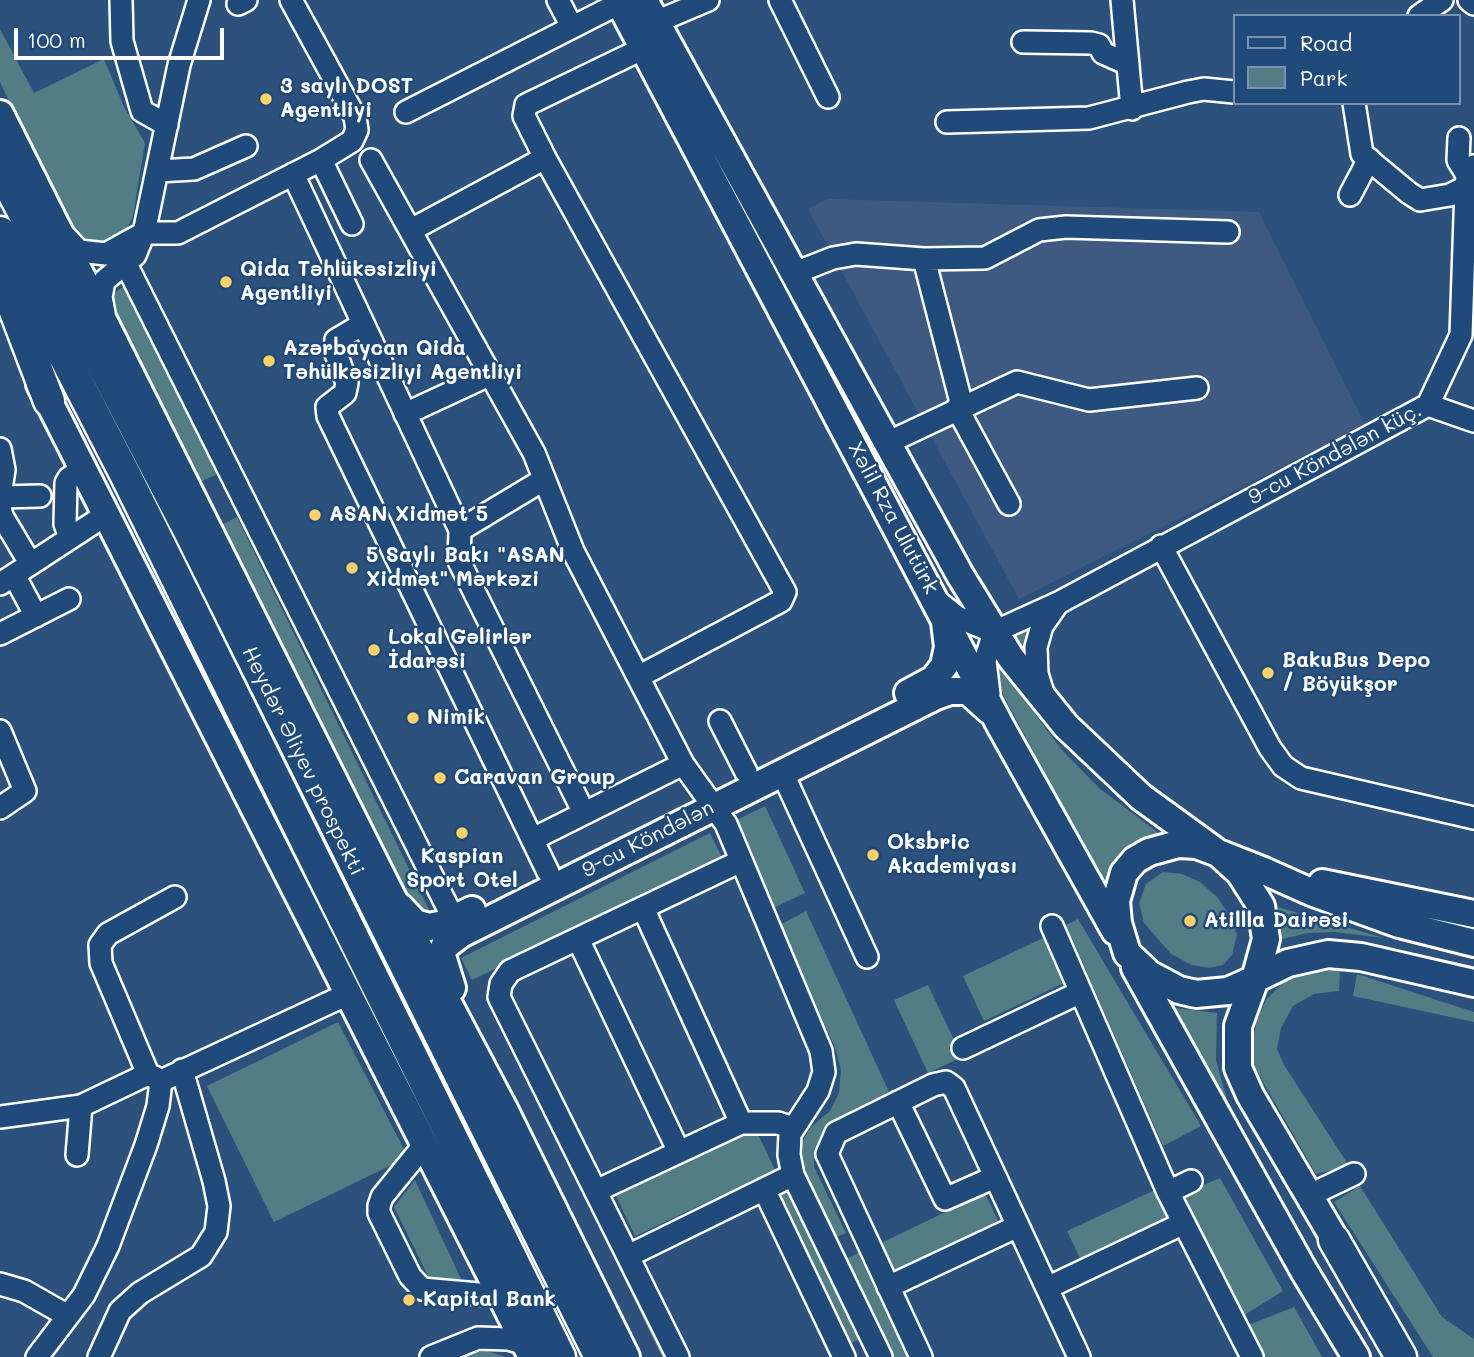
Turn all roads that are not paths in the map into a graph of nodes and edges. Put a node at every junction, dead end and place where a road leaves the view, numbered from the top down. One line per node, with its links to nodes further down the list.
1 (121, 0): 25 (street)
2 (199, 0): 25 (street)
3 (290, 0): 31 (street)
4 (558, 0): 13 (street)
5 (708, 0): 11 (street)
6 (780, 0): 19 (street)
7 (1122, 0): 16 (street)
8 (1442, 0): 12 (street)
9 (1469, 0): 10 (street)
10 (1474, 4)
11 (634, 6): 13 (street); 15 (main road); 17 (main road)
12 (1422, 14)
13 (572, 27): 22 (street)
14 (1023, 42): 16 (street)
15 (643, 48): 17 (main road); 29 (street)
16 (1128, 64): 21 (street)
17 (672, 77): 48 (main road, Xəlil Rza Ulutürk); 74 (main road, Xəlil Rza Ulutürk)
18 (1232, 92): 21 (street)
19 (828, 97)
20 (1354, 105): 30 (street)
21 (1132, 109): 24 (street)
22 (405, 112)
23 (0, 114): 38 (main road)
24 (947, 122)
25 (167, 125): 34 (street)
26 (0, 129): 44 (highway)
27 (1459, 138): 36 (street, 9-cu Köndələn küç.)
28 (246, 146): 34 (street)
29 (545, 158): 40 (street); 81 (street)
30 (1369, 159): 36 (street); 37 (street)
31 (321, 160): 35 (street); 39 (street)
32 (371, 160): 40 (street)
33 (0, 168): 44 (highway, Heydər Əliyev prospekti)
34 (158, 171): 43 (street)
35 (293, 174): 43 (street); 51 (street)
36 (1469, 176): 50 (street, 9-cu Köndələn küç.)
37 (1350, 195)
38 (55, 225): 43 (street); 52 (main road)
39 (352, 225)
40 (411, 230): 53 (street)
41 (0, 232): 149 (highway, Heydər Əliyev prospekti)
42 (1227, 232): 45 (street)
43 (145, 233): 46 (street)
44 (43, 254): 150 (highway, Heydər Əliyev prospekti)
45 (924, 259): 48 (street); 57 (street)
46 (126, 264): 52 (street); 103 (street)
47 (0, 272): 55 (highway)
48 (792, 274): 60 (main road, Xəlil Rza Ulutürk)
49 (0, 302): 55 (main road)
50 (1469, 314): 56 (street, 9-cu Köndələn küç.)
51 (363, 324): 58 (street); 93 (street)
52 (110, 334): 99 (main road)
53 (489, 375): 58 (street); 63 (street)
54 (1198, 388): 57 (street)
55 (49, 401): 62 (main road)
56 (1428, 405): 59 (street); 71 (street, 9-cu Köndələn küç.)
57 (960, 407): 60 (street); 66 (street)
58 (405, 414): 69 (street)
59 (1474, 421)
60 (887, 443): 78 (main road, Xəlil Rza Ulutürk)
61 (0, 449): 64 (street)
62 (84, 468): 68 (main road); 70 (street)
63 (543, 480): 69 (street); 81 (street)
64 (0, 496): 65 (street)
65 (40, 496)
66 (1009, 504)
67 (0, 506): 72 (street)
68 (107, 514): 70 (street); 112 (main road)
69 (460, 530): 91 (street)
70 (70, 538): 72 (street)
71 (1161, 547): 75 (street, 9-cu Köndələn küç.); 92 (street)
72 (15, 574): 76 (street)
73 (69, 599): 76 (street)
74 (937, 601): 78 (street); 84 (main road, Xəlil Rza Ulutürk); 87 (main road, 9-cu Köndələn)
75 (1060, 602): 77 (street, 9-cu Köndələn küç.); 79 (street)
76 (36, 616): 80 (street)
77 (1022, 619): 78 (street, 9-cu Köndələn küç.); 79 (street)
78 (994, 632): 82 (main road); 84 (street)
79 (1039, 633): 82 (street)
80 (0, 634)
81 (638, 677): 86 (street)
82 (1050, 709): 94 (main road)
83 (720, 721): 87 (street)
84 (1002, 727): 88 (main road, 9-cu Köndələn); 106 (main road, Xəlil Rza Ulutürk)
85 (0, 731): 90 (street)
86 (683, 764): 89 (street); 91 (street)
87 (746, 772): 89 (main road, 9-cu Köndələn)
88 (782, 772): 89 (main road, 9-cu Köndələn); 107 (street)
89 (708, 800): 95 (street); 97 (main road, 9-cu Köndələn); 103 (main road, 9-cu Köndələn)
90 (0, 808)
91 (584, 813): 93 (street)
92 (1474, 818)
93 (533, 839): 97 (street)
94 (1218, 853): 96 (main road); 106 (main road); 109 (main road)
95 (741, 861): 100 (street); 122 (street)
96 (1264, 871): 101 (main road); 105 (main road)
97 (548, 872): 103 (main road, 9-cu Köndələn)
98 (175, 897): 116 (street)
99 (392, 897): 103 (main road, 9-cu Köndələn); 119 (main road)
100 (643, 908): 104 (street); 121 (street)
101 (1474, 914)
102 (1052, 926): 111 (street)
103 (457, 927): 119 (main road, 9-cu Köndələn)
104 (578, 939): 124 (street); 131 (street)
105 (1474, 943)
106 (1127, 953): 109 (main road); 138 (main road)
107 (867, 957)
108 (1388, 964): 109 (main road); 110 (main road); 113 (main road)
109 (1255, 979): 133 (main road)
110 (1474, 984)
111 (1081, 992): 114 (street); 132 (street)
112 (348, 994): 115 (street); 123 (main road)
113 (1474, 996)
114 (963, 1048)
115 (182, 1070): 116 (street); 147 (street)
116 (154, 1077): 118 (street); 143 (street)
117 (898, 1102): 128 (street); 128 (street); 140 (street)
118 (81, 1106): 120 (street); 125 (street)
119 (503, 1108): 151 (main road)
120 (0, 1117)
121 (741, 1123): 122 (street); 124 (street)
122 (793, 1128): 127 (street)
123 (425, 1144): 142 (main road); 142 (street)
124 (679, 1152): 131 (street)
125 (77, 1156)
126 (1354, 1174): 133 (street)
127 (793, 1175): 130 (street); 145 (street)
128 (995, 1177): 135 (street)
129 (1191, 1181): 132 (street)
130 (764, 1189): 137 (street); 153 (street)
131 (596, 1192): 137 (street)
132 (1168, 1192): 134 (street)
133 (1308, 1196): 136 (main road)
134 (1184, 1223): 141 (street); 157 (street)
135 (1018, 1226): 140 (street); 141 (street)
136 (1334, 1240): 160 (highway); 161 (main road)
137 (628, 1256): 152 (street)
138 (1304, 1271): 158 (main road); 159 (main road)
139 (0, 1284): 143 (street)
140 (888, 1287): 155 (street)
141 (1047, 1288): 156 (street)
142 (500, 1296): 144 (main road)
143 (68, 1316): 146 (street)
144 (529, 1351): 148 (street)
145 (878, 1351): 154 (street)
146 (37, 1357)
147 (99, 1357)
148 (431, 1357)
149 (560, 1357)
150 (600, 1357)
151 (626, 1357)
152 (678, 1357)
153 (844, 1357)
154 (851, 1357)
155 (921, 1357)
156 (1079, 1357)
157 (1252, 1357)
158 (1348, 1357)
159 (1356, 1357)
160 (1401, 1357)
161 (1416, 1357)

